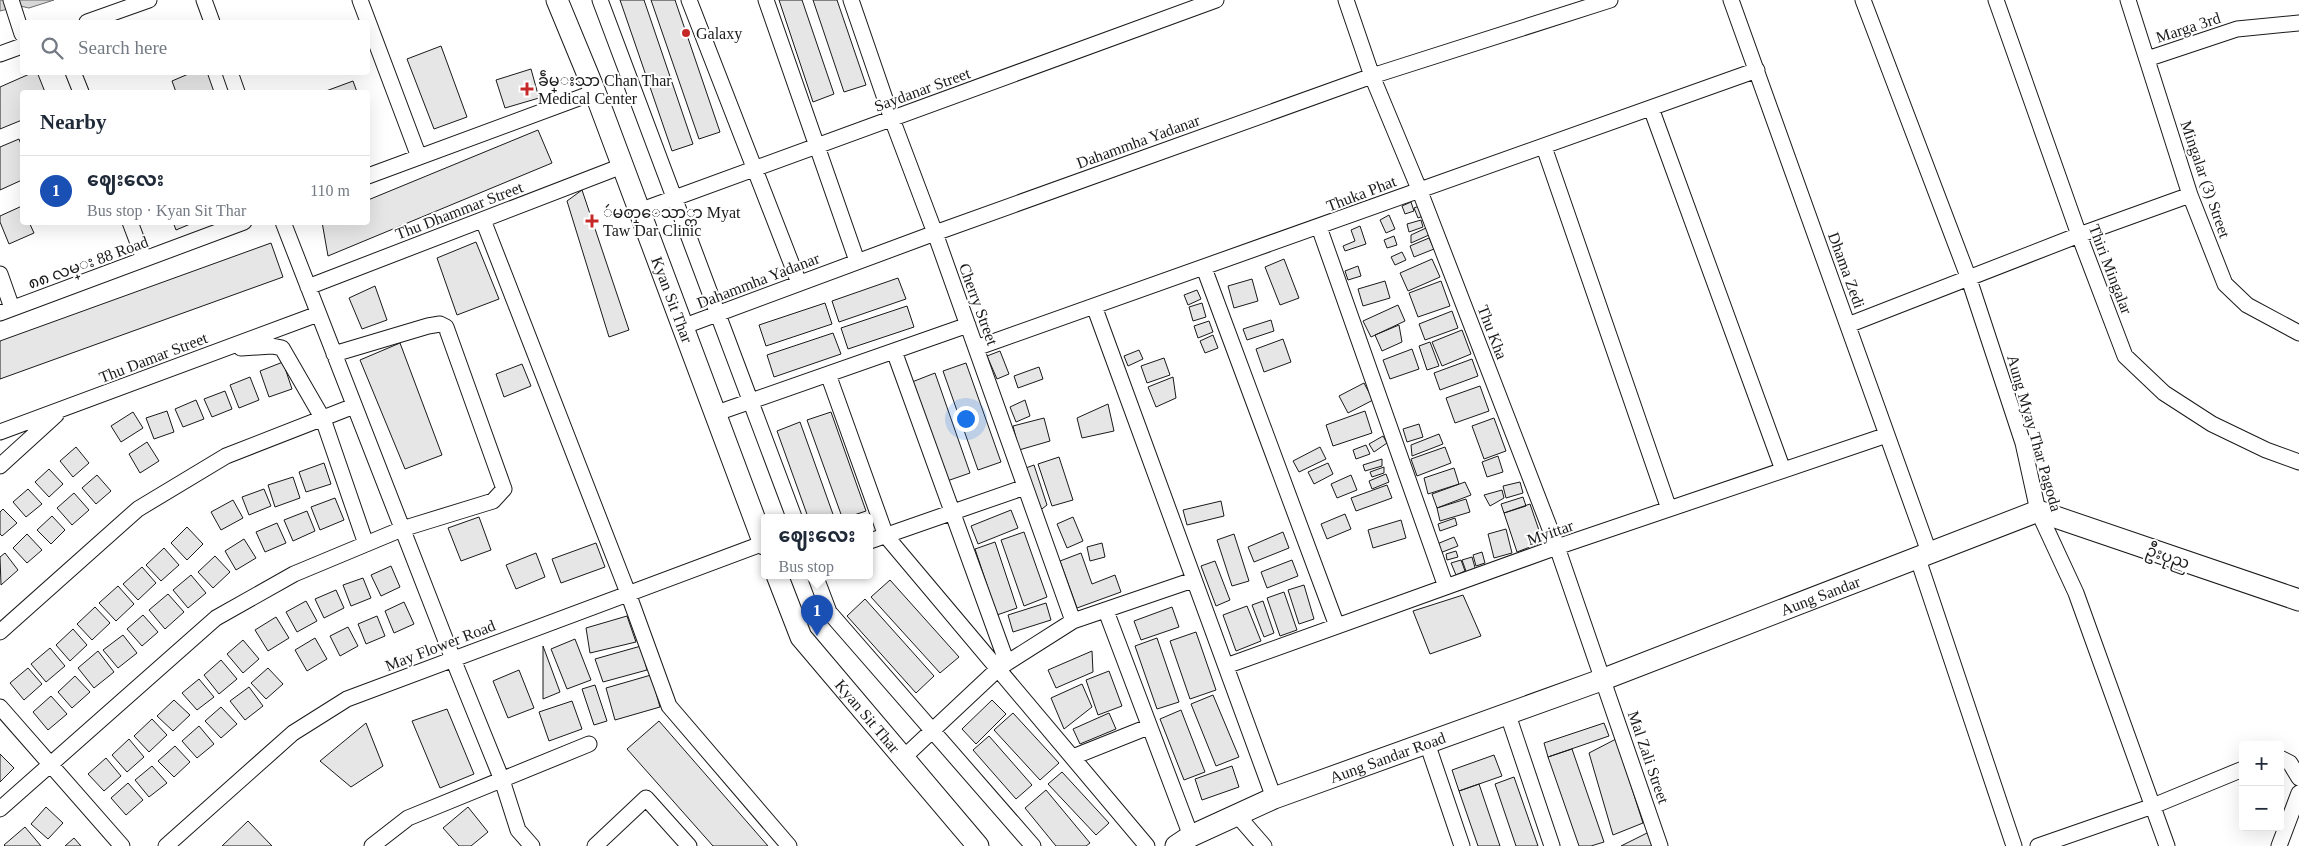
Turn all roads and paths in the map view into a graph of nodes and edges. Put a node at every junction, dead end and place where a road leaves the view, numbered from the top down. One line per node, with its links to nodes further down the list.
1 (11, 0): 21 (street)
2 (148, 0): 17 (street)
3 (204, 0): 18 (street)
4 (360, 0): 19 (street)
5 (557, 0): 32 (street, Kyan Sit Thar)
6 (600, 0): 43 (street)
7 (689, 0): 39 (street)
8 (766, 0): 35 (street)
9 (851, 0): 34 (street, Cherry Street)
10 (1216, 0): 34 (street, Saydanar Street)
11 (1346, 0): 29 (street, Thu Kha)
12 (1610, 0): 29 (street, Dahammha Yadanar)
13 (1731, 0): 26 (street, Dhama Zedi)
14 (1863, 0): 56 (street, Aung Myay Thar Pagoda)
15 (1996, 0): 51 (street, Thiri Mingalar)
16 (2128, 0): 25 (street, Mingalar (3) Street)
17 (93, 20)
18 (211, 20)
19 (368, 20)
20 (2299, 23): 25 (street, Marga 3rd)
21 (20, 27)
22 (370, 27): 37 (street)
23 (20, 47): 24 (street)
24 (0, 54)
25 (2147, 59): 42 (street, Mingalar (3) Street)
26 (1757, 70): 33 (street, Thuka Phat); 64 (street, Dhama Zedi)
27 (74, 75): 30 (street)
28 (231, 75): 31 (street)
29 (1372, 76): 41 (street, Thu Kha); 50 (street, Dahammha Yadanar)
30 (80, 90)
31 (236, 90)
32 (595, 92): 37 (street); 38 (street, Kyan Sit Thar)
33 (1651, 108): 36 (street, Thuka Phat); 81 (street)
34 (892, 119): 35 (street, Saydanar Street); 50 (street, Cherry Street)
35 (817, 146): 39 (street, Saydanar Street); 53 (street)
36 (1544, 147): 41 (street, Thuka Phat); 83 (street)
37 (419, 157): 40 (street)
38 (622, 166): 44 (street, Kyan Sit Thar); 45 (street, Thu Dhammar Street)
39 (754, 169): 43 (street, Saydanar Street); 57 (street)
40 (370, 175)
41 (1419, 189): 49 (street, Thuka Phat); 93 (street, Thu Kha)
42 (2190, 195): 51 (street); 66 (street, Mingalar (3) Street)
43 (674, 198): 44 (street, Saydanar Street); 62 (street)
44 (639, 211): 65 (street, Kyan Sit Thar)
45 (484, 220): 58 (street, Thu Dhammar Street); 99 (street)
46 (131, 225): 52 (street)
47 (236, 225): 52 (street, ၈၈ လမ္း 88 Road)
48 (284, 225): 58 (street)
49 (1319, 227): 54 (street, Thuka Phat); 98 (street)
50 (935, 232): 53 (street, Dahammha Yadanar); 63 (street, Cherry Street)
51 (2079, 235): 56 (street); 79 (street, Thiri Mingalar)
52 (144, 259): 60 (street, ၈၈ လမ္း 88 Road)
53 (857, 262): 57 (street, Dahammha Yadanar)
54 (1204, 268): 59 (street, Thuka Phat); 103 (street)
55 (0, 274): 60 (street)
56 (1969, 279): 64 (street); 84 (street, Aung Myay Thar Pagoda)
57 (799, 283): 62 (street, Dahammha Yadanar)
58 (308, 286): 61 (street)
59 (1094, 306): 67 (street, Thuka Phat); 97 (street)
60 (6, 311)
61 (318, 314): 68 (street, Thu Damar Street); 70 (street)
62 (717, 314): 65 (street, Dahammha Yadanar); 72 (street)
63 (968, 325): 67 (street, Cherry Street); 69 (street)
64 (1848, 325): 78 (street, Dhama Zedi)
65 (682, 327): 75 (street, Kyan Sit Thar)
66 (2299, 333)
67 (976, 348): 82 (street, Cherry Street)
68 (223, 349): 74 (street, Thu Damar Street); 76 (street)
69 (894, 350): 71 (street); 85 (street)
70 (334, 354): 73 (street); 87 (street)
71 (828, 374): 72 (street); 89 (street)
72 (750, 401): 75 (street); 86 (street)
73 (354, 406): 76 (street); 87 (street)
74 (62, 409): 77 (street, Thu Damar Street); 80 (street)
75 (714, 414): 88 (street, Kyan Sit Thar)
76 (323, 419): 91 (street); 104 (street)
77 (0, 432)
78 (1887, 435): 81 (street, Myittar); 94 (street, Dhama Zedi)
79 (2299, 462)
80 (0, 466)
81 (1783, 470): 83 (street, Myittar)
82 (1025, 487): 85 (street); 102 (street, Cherry Street)
83 (1669, 509): 93 (street, Myittar)
84 (2038, 511): 94 (street, Aung Sandar); 100 (street, ဦးပုည); 124 (street, Aung Myay Thar Pagoda)
85 (952, 512): 89 (street); 106 (street)
86 (793, 514)
87 (402, 529): 91 (street); 105 (street)
88 (761, 535)
89 (886, 536): 90 (street); 106 (street)
90 (873, 540)
91 (366, 544): 118 (street)
92 (761, 544): 99 (street, May Flower Road)
93 (1557, 548): 98 (street, Myittar); 108 (street, Thu Kha)
94 (1923, 554): 108 (street, Aung Sandar); 142 (street, Dhama Zedi)
95 (779, 579): 116 (street, Kyan Sit Thar)
96 (817, 579): 112 (street)
97 (1193, 580): 101 (street); 107 (street)
98 (1446, 587): 103 (street, Myittar)
99 (628, 593): 105 (street, May Flower Road); 134 (street)
100 (2299, 600)
101 (1106, 611): 102 (street); 111 (street)
102 (1073, 621): 106 (street)
103 (1337, 626): 107 (street, Myittar)
104 (0, 632)
105 (453, 659): 121 (street); 130 (street, May Flower Road)
106 (1003, 666): 112 (street); 115 (street)
107 (1226, 666): 123 (street)
108 (1604, 679): 110 (street, Aung Sandar Road); 141 (street, Mal Zali Street)
109 (0, 707): 118 (street)
110 (1508, 715): 113 (street, Aung Sandar Road); 140 (street)
111 (1148, 727): 115 (street); 127 (street)
112 (932, 732): 116 (street); 136 (street)
113 (1427, 743): 123 (street, Aung Sandar Road); 139 (street)
114 (589, 744): 121 (street)
115 (1073, 757): 137 (street)
116 (902, 759): 135 (street, Kyan Sit Thar)
117 (2284, 760): 120 (street)
118 (50, 764): 125 (street); 129 (street)
119 (2239, 772): 124 (street)
120 (2299, 778)
121 (502, 780): 128 (street); 131 (street)
122 (2299, 793): 145 (street)
123 (1274, 798): 126 (street, Aung Sandar Road)
124 (2153, 806): 143 (street); 144 (street, Aung Myay Thar Pagoda)
125 (0, 809)
126 (1237, 815): 127 (street, Aung Sandar Road); 138 (street)
127 (1184, 841)
128 (377, 844)
129 (122, 846)
130 (166, 846)
131 (532, 846)
132 (595, 846): 133 (street)
133 (689, 846)
134 (789, 846)
135 (978, 846)
136 (1033, 846)
137 (1147, 846)
138 (1264, 846)
139 (1462, 846)
140 (1552, 846)
141 (1660, 846)
142 (2014, 846)
143 (2038, 846)
144 (2167, 846)
145 (2279, 846)

